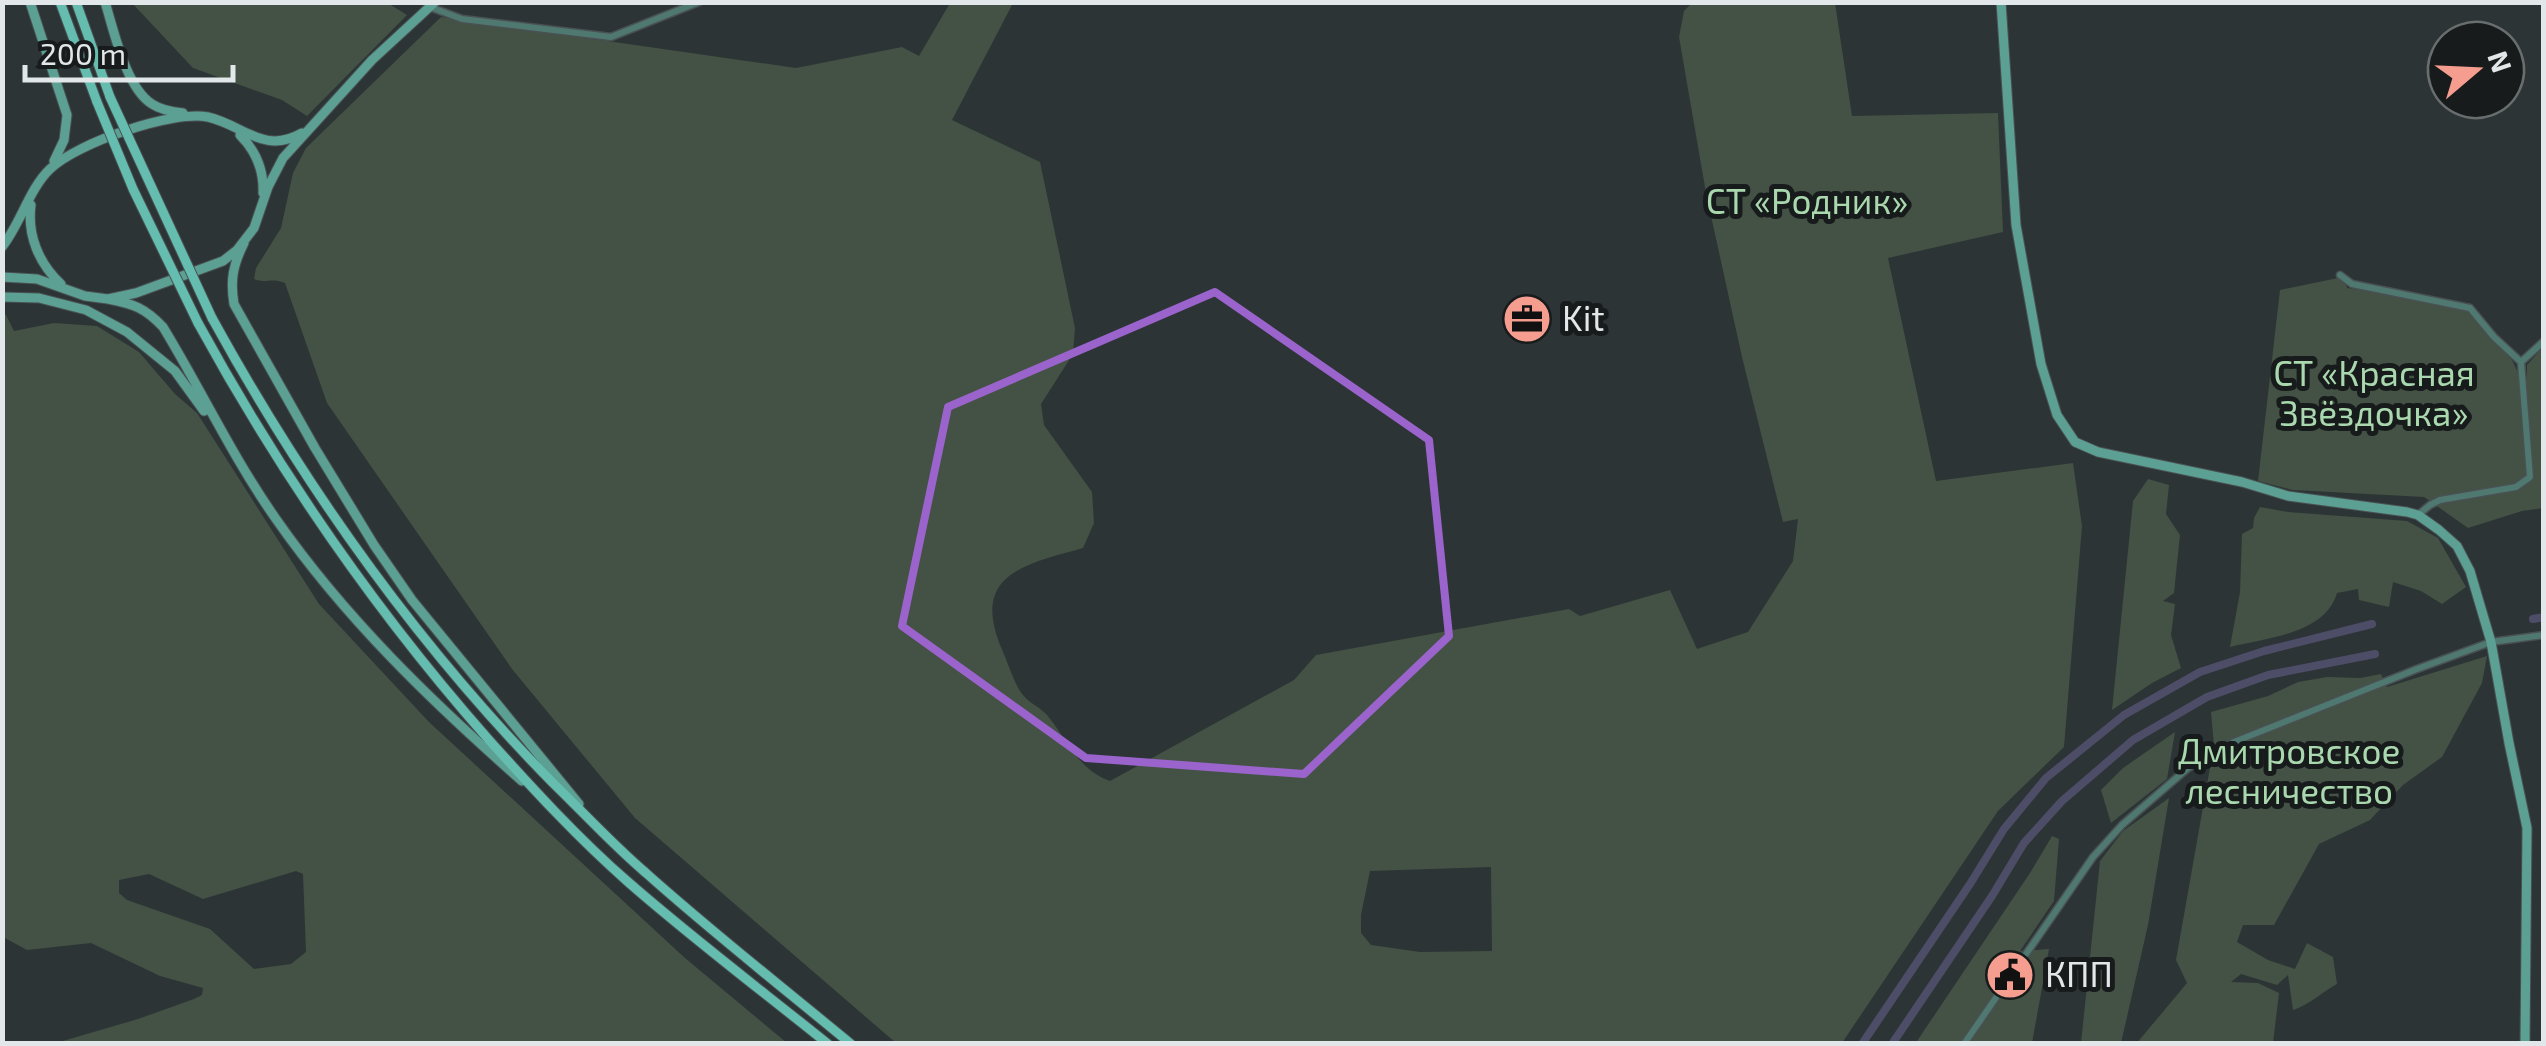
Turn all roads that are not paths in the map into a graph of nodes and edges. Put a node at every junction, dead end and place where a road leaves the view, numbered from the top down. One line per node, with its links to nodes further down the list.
1 (30, 2): 11 (main road)
2 (60, 2): 27 (main road, bridge)
3 (76, 2): 28 (main road, bridge)
4 (105, 2): 8 (main road)
5 (699, 2): 7 (street)
6 (2000, 2): 24 (main road)
7 (432, 5): 10 (main road)
8 (205, 116): 9 (main road); 11 (main road)
9 (228, 125): 10 (main road); 13 (main road)
10 (309, 129): 13 (main road)
11 (49, 170): 12 (main road)
12 (34, 193): 15 (main road); 18 (main road)
13 (262, 200): 14 (main road)
14 (244, 243): 20 (main road); 28 (main road)
15 (2, 247)
16 (2340, 275): 22 (street)
17 (2, 277): 18 (main road)
18 (72, 292): 20 (main road)
19 (2, 297): 23 (main road)
20 (108, 299): 23 (main road)
21 (2544, 341): 22 (street)
22 (2521, 362): 24 (street)
23 (225, 440): 27 (main road)
24 (2418, 516): 26 (main road)
25 (2543, 636): 26 (street)
26 (2491, 642): 31 (street); 32 (main road)
27 (550, 806): 29 (main road)
28 (603, 834): 30 (main road)
29 (828, 1044)
30 (851, 1044)
31 (1964, 1044)
32 (2524, 1044)

